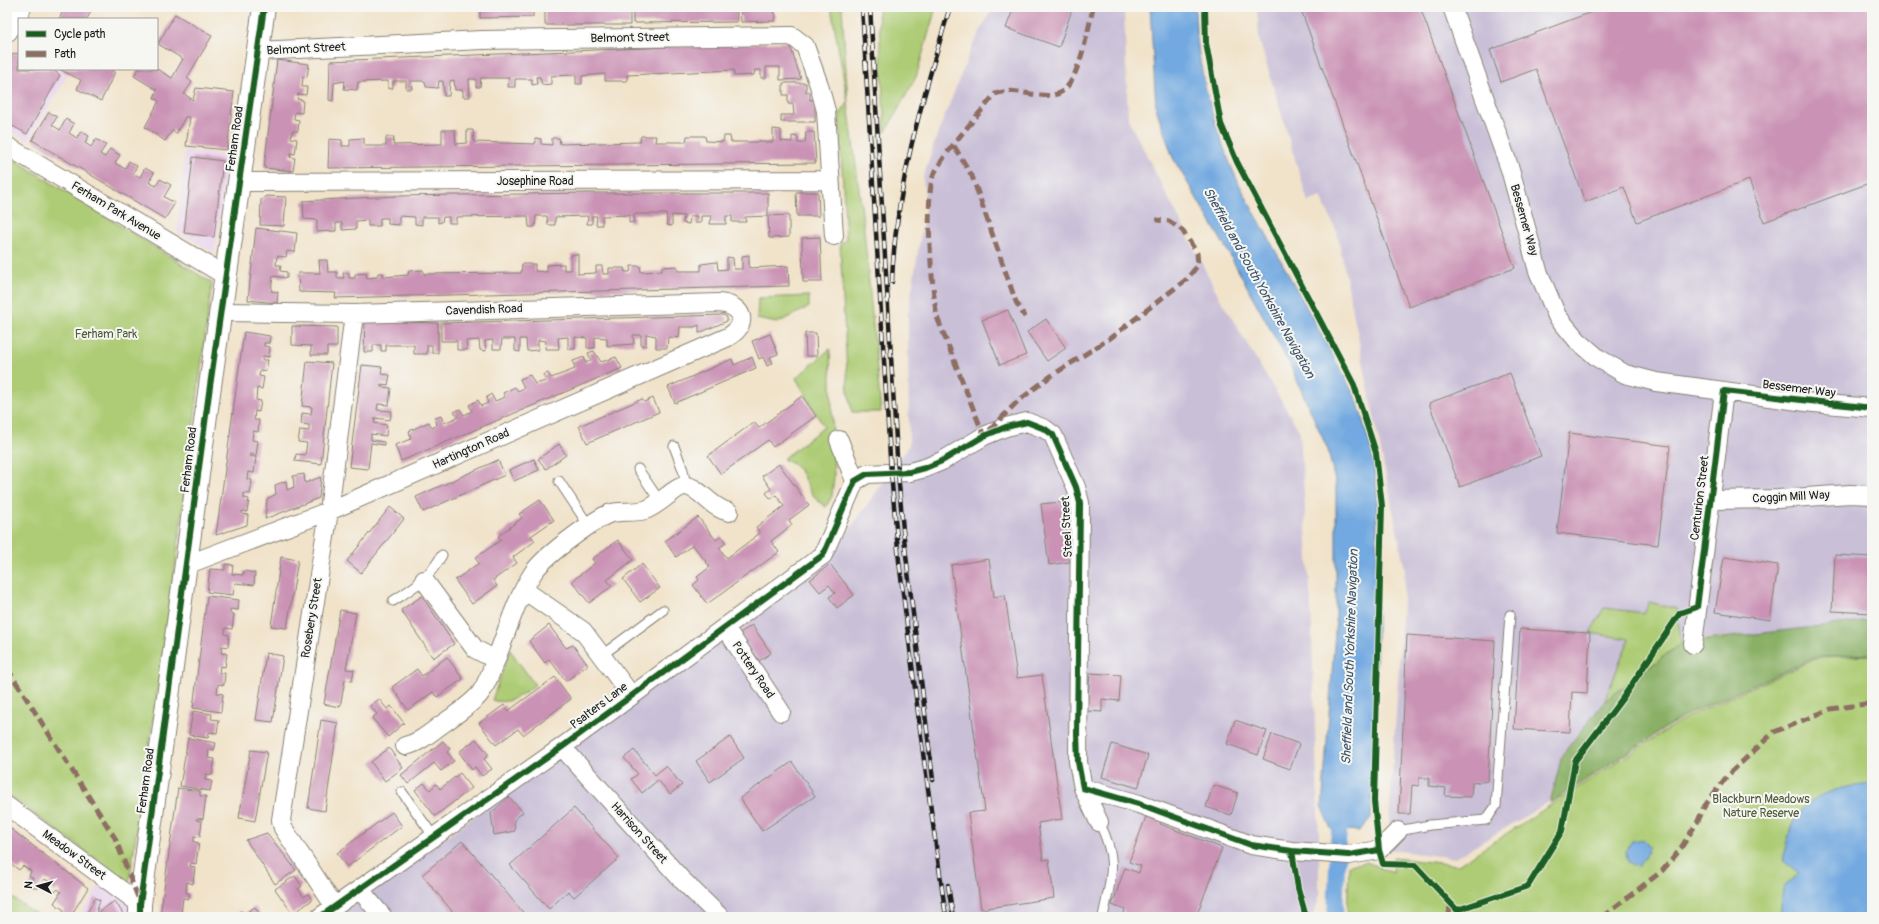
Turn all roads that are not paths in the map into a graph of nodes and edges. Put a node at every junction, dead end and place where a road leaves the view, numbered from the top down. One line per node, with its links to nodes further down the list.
1 (20, 7): 4 (street)
2 (264, 7): 5 (street, Ferham Road)
3 (1452, 7): 14 (street, Bessemer Way)
4 (7, 30)
5 (258, 51): 7 (street, Belmont Street); 8 (street, Ferham Road)
6 (7, 146): 10 (street, Ferham Park Avenue)
7 (830, 180): 8 (street, Josephine Road); 9 (street, Belmont Street)
8 (240, 182): 10 (street, Ferham Road)
9 (834, 236)
10 (226, 276): 11 (street, Ferham Road)
11 (221, 312): 12 (street, Cavendish Road); 29 (street, Ferham Road)
12 (354, 314): 13 (street, Cavendish Road); 25 (street, Rosebery Street)
13 (741, 316): 25 (street, Hartington Road)
14 (1724, 391): 15 (street, Bessemer Way); 23 (street, Centurion Street)
15 (1872, 408)
16 (838, 440): 20 (street)
17 (674, 446): 21 (lane)
18 (638, 469): 24 (lane)
19 (560, 481): 27 (lane)
20 (855, 481): 35 (street, Psalters Lane); 43 (street, Steel Street)
21 (686, 486): 24 (street); 26 (street)
22 (1872, 495): 23 (street, Coggin Mill Way)
23 (1711, 500): 36 (street, Centurion Street)
24 (660, 503): 27 (street)
25 (329, 511): 29 (street, Hartington Road); 50 (street, Rosebery Street)
26 (729, 512)
27 (589, 526): 31 (street)
28 (442, 555): 30 (lane)
29 (186, 565): 51 (street, Ferham Road)
30 (424, 580): 32 (lane); 38 (street)
31 (524, 590): 37 (street); 38 (street)
32 (393, 601)
33 (663, 610): 37 (lane)
34 (1510, 615): 47 (lane)
35 (725, 627): 39 (street, Psalters Lane); 40 (street, Pottery Road)
36 (1693, 644)
37 (602, 654): 39 (street)
38 (496, 660): 41 (street)
39 (631, 695): 42 (street, Psalters Lane)
40 (781, 712)
41 (405, 746)
42 (562, 747): 48 (street, Psalters Lane); 54 (street, Harrison Street)
43 (1083, 788): 46 (street, Steel Street); 47 (street)
44 (402, 792): 48 (lane)
45 (7, 806): 51 (street, Meadow Street)
46 (1098, 822): 55 (lane)
47 (1398, 830)
48 (434, 837): 49 (street, Psalters Lane)
49 (360, 890): 50 (street, Psalters Lane); 53 (street)
50 (335, 907): 52 (street, Psalters Lane)
51 (140, 910)
52 (320, 917)
53 (383, 917)
54 (720, 917)
55 (1103, 917)

